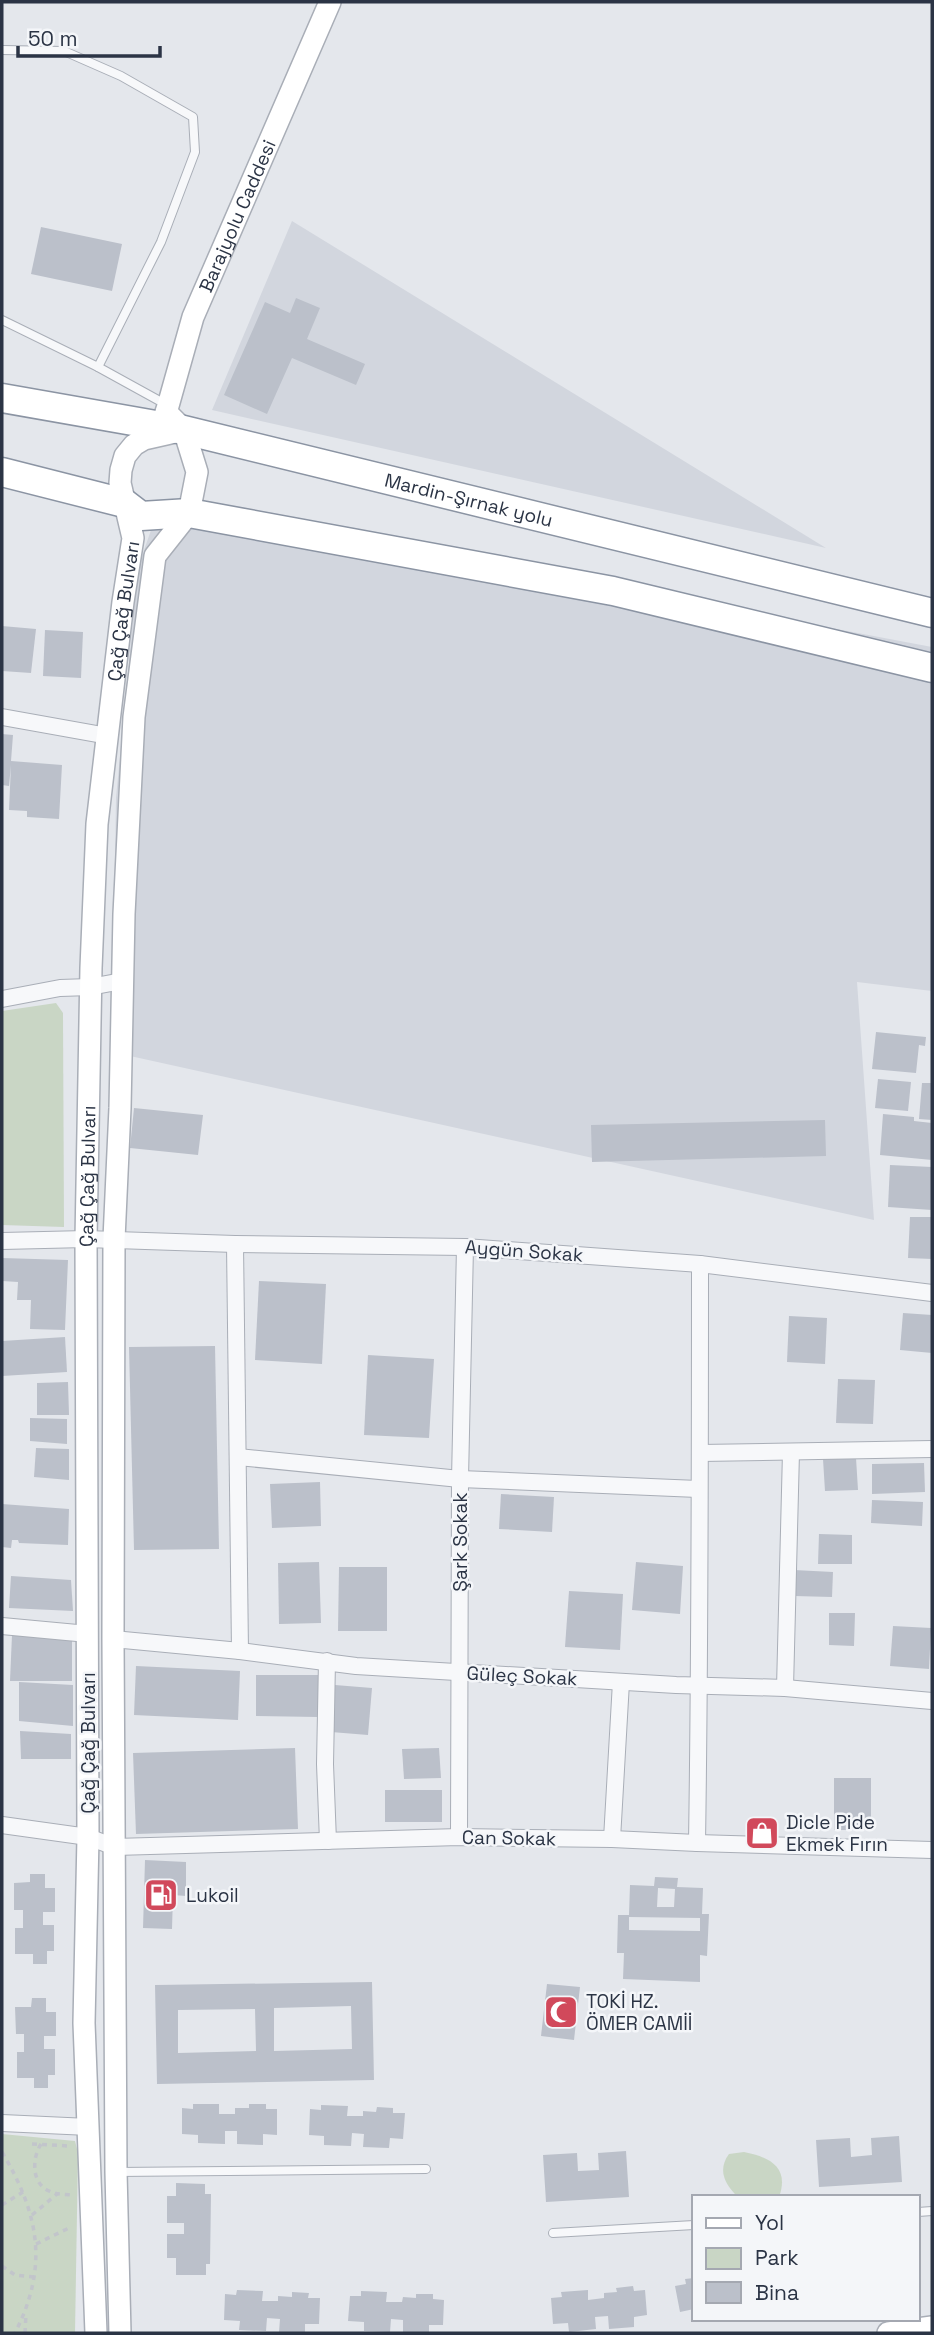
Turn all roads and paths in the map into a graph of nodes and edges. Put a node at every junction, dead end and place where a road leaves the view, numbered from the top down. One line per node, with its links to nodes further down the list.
1 (330, 2): 6 (main road, Barajyolu Caddesi)
2 (2, 50): 4 (lane)
3 (2, 320): 4 (lane)
4 (98, 367): 6 (lane)
5 (2, 398): 7 (highway, Mardin-Şırnak yolu)
6 (168, 406): 7 (main road)
7 (184, 430): 9 (main road, Çağ Çağ Bulvarı); 10 (main road, Çağ Çağ Bulvarı); 11 (highway, Mardin-Şırnak yolu)
8 (2, 472): 9 (highway)
9 (124, 503): 10 (highway); 14 (main road, Çağ Çağ Bulvarı)
10 (189, 513): 12 (highway); 15 (main road, Çağ Çağ Bulvarı)
11 (932, 613)
12 (932, 668)
13 (2, 717): 14 (street)
14 (108, 736): 16 (main road, Çağ Çağ Bulvarı)
15 (122, 981): 16 (street); 19 (main road, Çağ Çağ Bulvarı)
16 (90, 987): 17 (street); 18 (main road, Çağ Çağ Bulvarı)
17 (2, 999)
18 (86, 1238): 19 (street, Aygün Sokak); 20 (street, Aygün Sokak); 32 (main road, Çağ Çağ Bulvarı)
19 (114, 1239): 21 (street, Aygün Sokak); 33 (main road, Çağ Çağ Bulvarı)
20 (2, 1241)
21 (235, 1244): 22 (street, Aygün Sokak); 28 (street)
22 (465, 1247): 23 (street, Aygün Sokak); 29 (street, Şark Sokak)
23 (700, 1264): 24 (street, Aygün Sokak); 27 (street)
24 (932, 1293)
25 (932, 1450): 26 (street)
26 (790, 1451): 27 (street); 39 (street)
27 (700, 1453): 30 (street)
28 (238, 1457): 29 (street); 34 (street)
29 (460, 1479): 30 (street); 36 (street, Şark Sokak)
30 (698, 1489): 38 (street)
31 (2, 1626): 32 (street)
32 (88, 1634): 42 (main road, Çağ Çağ Bulvarı)
33 (113, 1640): 34 (street, Güleç Sokak); 47 (main road, Çağ Çağ Bulvarı)
34 (240, 1651): 35 (street, Güleç Sokak)
35 (327, 1661): 36 (street, Güleç Sokak); 45 (street)
36 (461, 1672): 37 (street, Güleç Sokak); 43 (street, Şark Sokak)
37 (621, 1682): 38 (street, Güleç Sokak); 44 (street)
38 (700, 1686): 39 (street, Güleç Sokak); 46 (street)
39 (785, 1688): 40 (street, Güleç Sokak)
40 (932, 1702)
41 (2, 1825): 42 (street, Can Sokak)
42 (88, 1837): 47 (street, Can Sokak); 50 (main road, Çağ Çağ Bulvarı)
43 (459, 1837): 44 (street, Can Sokak); 45 (street, Can Sokak)
44 (612, 1839): 46 (street, Can Sokak)
45 (328, 1841): 47 (street, Can Sokak)
46 (697, 1843): 48 (street, Can Sokak)
47 (115, 1847): 54 (main road, Çağ Çağ Bulvarı)
48 (932, 1850)
49 (2, 2123): 50 (street)
50 (89, 2127): 70 (main road, Çağ Çağ Bulvarı)
51 (41, 2144): 56 (path)
52 (2, 2152): 55 (path)
53 (426, 2169): 54 (lane)
54 (116, 2172): 71 (main road, Çağ Çağ Bulvarı)
55 (23, 2192): 58 (path); 59 (path)
56 (57, 2194): 57 (path); 59 (path)
57 (82, 2195)
58 (2, 2205)
59 (32, 2215): 63 (path)
60 (692, 2225): 62 (lane)
61 (71, 2227): 63 (path)
62 (553, 2233)
63 (36, 2245): 65 (path)
64 (2, 2266): 65 (path)
65 (34, 2277): 66 (path)
66 (26, 2308): 68 (path); 69 (path)
67 (932, 2327): 72 (main road)
68 (15, 2333)
69 (25, 2333)
70 (96, 2333)
71 (120, 2333)
72 (888, 2333)

